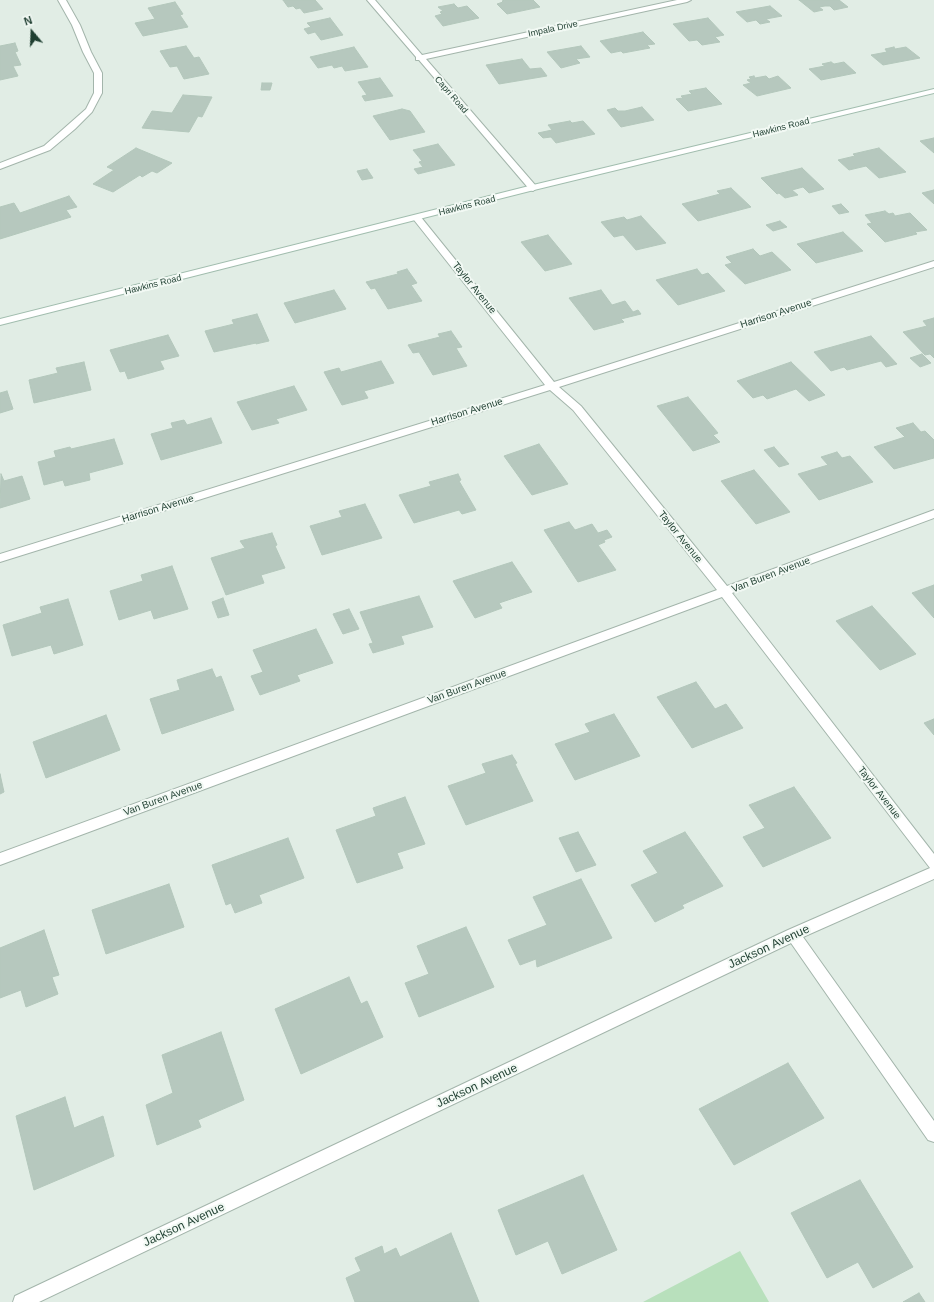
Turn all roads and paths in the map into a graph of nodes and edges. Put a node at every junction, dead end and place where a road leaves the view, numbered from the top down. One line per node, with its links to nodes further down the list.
1 (62, 0): 6 (street)
2 (370, 0): 4 (street, Capri Road)
3 (687, 0): 4 (street, Impala Drive)
4 (419, 58): 7 (street, Capri Road)
5 (934, 91): 7 (street, Hawkins Road)
6 (0, 166)
7 (533, 188): 8 (street, Hawkins Road)
8 (418, 218): 10 (street, Hawkins Road); 11 (street, Taylor Avenue)
9 (934, 264): 11 (street, Harrison Avenue)
10 (0, 322)
11 (552, 386): 13 (street, Harrison Avenue); 14 (street, Taylor Avenue)
12 (934, 514): 14 (street, Van Buren Avenue)
13 (0, 558)
14 (725, 592): 15 (street, Van Buren Avenue); 16 (street, Taylor Avenue)
15 (0, 859)
16 (934, 864)
17 (934, 873): 18 (street, Jackson Avenue)
18 (793, 935): 19 (street); 20 (street, Jackson Avenue)
19 (934, 1134)
20 (21, 1302)

